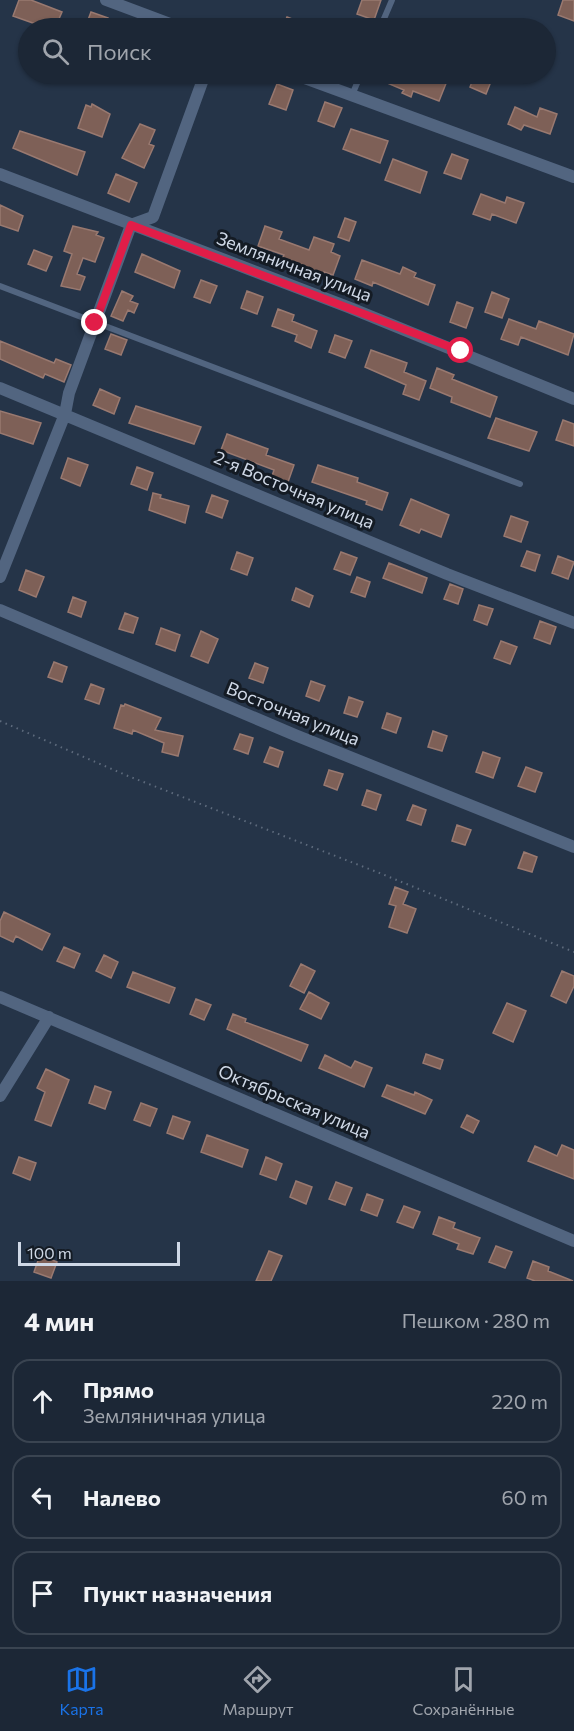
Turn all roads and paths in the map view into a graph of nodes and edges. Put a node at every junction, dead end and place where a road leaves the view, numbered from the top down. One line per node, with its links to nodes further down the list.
1 (106, 0): 3 (street)
2 (392, 0): 4 (lane)
3 (154, 18)
4 (384, 18)
5 (201, 84): 11 (street)
6 (320, 84): 8 (street)
7 (356, 84): 8 (lane)
8 (351, 96): 10 (street)
9 (0, 174): 11 (street, Земляничная улица)
10 (574, 177)
11 (131, 225): 13 (street); 15 (street, Земляничная улица)
12 (0, 286): 13 (lane)
13 (95, 323): 16 (street); 17 (lane)
14 (0, 388): 16 (street, 2-я Восточная улица)
15 (574, 399)
16 (65, 414): 18 (street); 20 (street, 2-я Восточная улица)
17 (520, 484)
18 (0, 577)
19 (0, 610): 22 (street, Восточная улица)
20 (574, 623)
21 (0, 721): 23 (path)
22 (574, 847)
23 (574, 952)
24 (0, 997): 25 (street, Октябрьская улица)
25 (49, 1017): 26 (street); 27 (street, Октябрьская улица)
26 (0, 1096)
27 (574, 1241)

